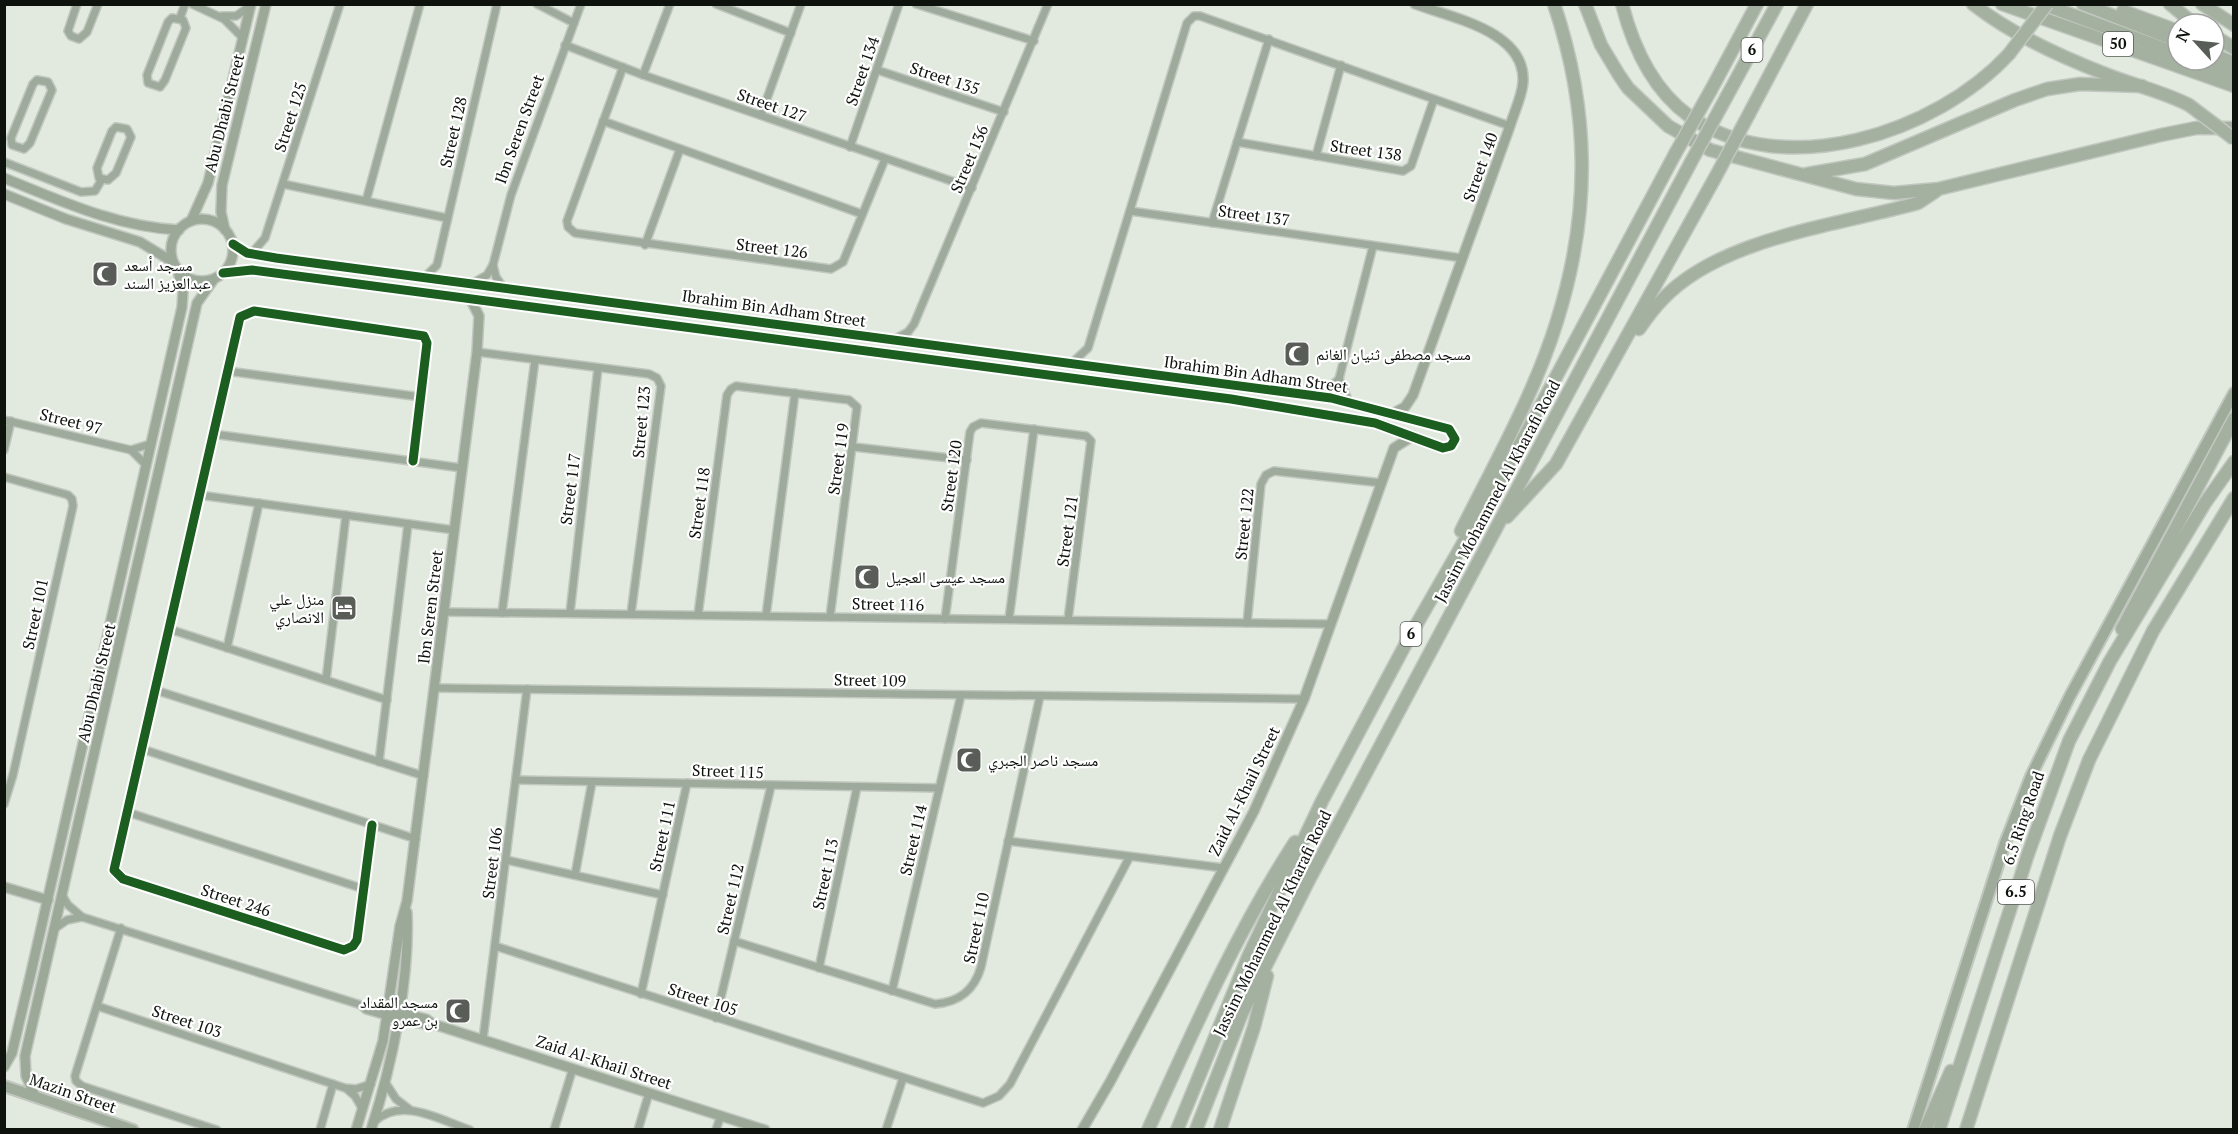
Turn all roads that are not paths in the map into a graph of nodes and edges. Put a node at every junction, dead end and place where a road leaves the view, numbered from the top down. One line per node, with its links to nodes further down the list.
1 (77, 4): 2 (street)
2 (98, 4)
3 (185, 4): 32 (street)
4 (192, 4): 31 (street)
5 (266, 4): 51 (street, Abu Dhabi Street)
6 (340, 4): 68 (street, Street 125)
7 (420, 4): 72 (street)
8 (497, 4): 75 (street, Street 128)
9 (537, 4): 33 (street)
10 (580, 4): 33 (street, Ibn Seren Street)
11 (670, 4): 46 (street)
12 (716, 4): 36 (street)
13 (801, 4): 36 (street)
14 (899, 4): 45 (street, Street 134)
15 (916, 4): 40 (street)
16 (1048, 4): 40 (street, Street 136)
17 (1415, 4): 55 (street, Street 140)
18 (1554, 4): 167 (highway)
19 (1585, 4): 65 (highway)
20 (1622, 4): 26 (highway, bridge)
21 (1757, 4): 167 (highway, Jassim Mohammed Al Kharafi Road / 6, bridge)
22 (1777, 4): 153 (highway, Jassim Mohammed Al Kharafi Road / 6, bridge)
23 (1807, 4): 110 (highway, bridge)
24 (1973, 4): 47 (highway)
25 (2002, 4): 48 (highway, 50)
26 (2045, 4): 42 (highway, 50)
27 (2084, 4): 37 (highway)
28 (2105, 4): 35 (highway)
29 (2202, 4): 34 (highway)
30 (251, 5): 31 (street); 38 (street, Abu Dhabi Street)
31 (219, 16): 38 (street)
32 (180, 18): 32 (street)
33 (574, 22): 41 (street, Ibn Seren Street)
34 (2234, 25)
35 (2166, 32)
36 (791, 33): 53 (street)
37 (2166, 33)
38 (243, 38): 50 (street, Abu Dhabi Street)
39 (1269, 39): 43 (street); 58 (street); 73 (street)
40 (1034, 41): 52 (street, Street 136)
41 (565, 45): 44 (street, Street 127); 89 (street, Ibn Seren Street)
42 (2166, 49)
43 (1341, 65): 49 (street); 62 (street, Street 138)
44 (622, 67): 46 (street, Street 127); 54 (street, Street 126)
45 (877, 70): 52 (street, Street 135); 59 (street, Street 134)
46 (643, 75): 53 (street, Street 127)
47 (2142, 86): 57 (highway, bridge); 65 (highway)
48 (2234, 86)
49 (1434, 99): 55 (street); 62 (street, Street 138)
50 (228, 103): 51 (street); 77 (street, Abu Dhabi Street)
51 (243, 105): 80 (street, Abu Dhabi Street)
52 (1004, 112): 69 (street, Street 136)
53 (761, 115): 59 (street, Street 127)
54 (603, 121): 61 (street); 84 (street, Street 126)
55 (1510, 126): 88 (street, Street 140)
56 (2234, 128): 70 (highway)
57 (2234, 139)
58 (1237, 142): 62 (street, Street 138); 78 (street)
59 (850, 147): 63 (street, Street 127)
60 (16, 149): 60 (street); 64 (street)
61 (680, 149): 74 (street); 84 (street)
62 (1316, 156)
63 (885, 159): 69 (street, Street 127); 74 (street, Street 126)
64 (7, 163): 67 (street)
65 (1803, 175): 70 (highway)
66 (4, 178): 76 (street)
67 (102, 179): 67 (street)
68 (283, 184): 72 (street); 82 (street, Street 125)
69 (972, 188): 103 (street, Street 136)
70 (1938, 189): 110 (highway)
71 (4, 194): 81 (street)
72 (366, 201): 75 (street)
73 (1130, 211): 78 (street, Street 137); 108 (street)
74 (862, 214): 84 (street, Street 126)
75 (447, 218): 91 (street, Street 128)
76 (118, 220): 79 (street); 81 (street)
77 (191, 221): 79 (street); 80 (street)
78 (1212, 223): 85 (street, Street 137)
79 (179, 230): 90 (street)
80 (225, 230): 83 (street)
81 (114, 233): 90 (street)
82 (265, 238): 86 (street, Street 125); 87 (street)
83 (233, 244): 86 (street, Ibrahim Bin Adham Street); 92 (street)
84 (645, 245)
85 (1373, 246): 88 (street, Street 137); 116 (street)
86 (251, 254): 87 (street, Ibrahim Bin Adham Street)
87 (276, 258): 93 (street, Ibrahim Bin Adham Street)
88 (1462, 258): 120 (street, Street 140)
89 (493, 265): 96 (street); 97 (street)
90 (175, 266): 94 (street); 132 (street, Abu Dhabi Street)
91 (437, 266): 93 (street); 95 (street)
92 (223, 273): 94 (street); 98 (street, Ibrahim Bin Adham Street)
93 (425, 277): 95 (street, Ibrahim Bin Adham Street)
94 (214, 279): 171 (street, Abu Dhabi Street)
95 (447, 280): 96 (street, Ibrahim Bin Adham Street)
96 (472, 283): 97 (street, Ibrahim Bin Adham Street)
97 (503, 287): 100 (street, Ibrahim Bin Adham Street)
98 (470, 298): 99 (street, Ibrahim Bin Adham Street); 102 (street, Ibn Seren Street)
99 (496, 302): 102 (street); 104 (street, Ibrahim Bin Adham Street)
100 (684, 311): 101 (street, Ibrahim Bin Adham Street); 104 (street)
101 (708, 314): 105 (street); 106 (street, Ibrahim Bin Adham Street)
102 (479, 316): 109 (street, Ibn Seren Street)
103 (914, 324): 106 (street, Street 136); 107 (street)
104 (683, 327): 105 (street, Ibrahim Bin Adham Street)
105 (706, 330): 128 (street, Ibrahim Bin Adham Street)
106 (896, 339): 107 (street, Ibrahim Bin Adham Street)
107 (920, 342): 112 (street, Ibrahim Bin Adham Street)
108 (1088, 348): 112 (street); 113 (street)
109 (477, 352): 111 (street, Street 123); 142 (street, Ibn Seren Street)
110 (1617, 356): 153 (highway)
111 (535, 360): 114 (street, Street 123); 155 (street)
112 (1072, 363): 113 (street, Ibrahim Bin Adham Street)
113 (1097, 366): 121 (street, Ibrahim Bin Adham Street)
114 (598, 368): 156 (street, Street 117); 157 (street, Street 123)
115 (227, 371): 122 (street); 122 (street); 130 (street)
116 (1339, 379): 121 (street); 123 (street)
117 (795, 393): 119 (street, Street 119); 134 (street, Street 119); 159 (street)
118 (2234, 393): 253 (main road)
119 (727, 395): 158 (street, Street 118)
120 (1413, 395): 124 (street, Street 140); 127 (street)
121 (1320, 396): 123 (street, Ibrahim Bin Adham Street)
122 (421, 398): 139 (street)
123 (1349, 402): 124 (street, Ibrahim Bin Adham Street)
124 (1392, 414): 127 (street, Ibrahim Bin Adham Street)
125 (2234, 418): 169 (highway)
126 (8, 421): 136 (street); 137 (street, Street 97)
127 (1419, 421): 131 (street, Ibrahim Bin Adham Street)
128 (1387, 427): 131 (street, Ibrahim Bin Adham Street); 135 (street)
129 (1034, 429): 133 (street, Street 120); 138 (street, Street 120); 162 (street)
130 (213, 434): 139 (street); 145 (street)
131 (1413, 436): 135 (street)
132 (150, 444): 137 (street); 141 (street, Abu Dhabi Street)
133 (1093, 444): 163 (street, Street 121)
134 (854, 447): 138 (street); 160 (street, Street 119)
135 (1394, 448): 144 (street, Zaid Al-Khail Street)
136 (4, 450)
137 (131, 450): 141 (street)
138 (967, 460): 161 (street, Street 120)
139 (413, 461): 142 (street)
140 (2234, 462): 169 (highway)
141 (145, 464): 170 (street, Abu Dhabi Street)
142 (462, 468): 152 (street, Ibn Seren Street)
143 (4, 477): 192 (street, Street 101)
144 (1382, 483): 164 (street, Street 122); 165 (street, Zaid Al-Khail Street)
145 (199, 495): 147 (street); 166 (street)
146 (2234, 498): 150 (highway)
147 (259, 503): 149 (street); 168 (street)
148 (2234, 505): 150 (highway)
149 (346, 515): 151 (street); 172 (street)
150 (2221, 518): 256 (highway, 6.5)
151 (408, 524): 152 (street); 181 (street)
152 (454, 530): 154 (street, Ibn Seren Street)
153 (1494, 532): 211 (highway, Jassim Mohammed Al Kharafi Road / 6)
154 (444, 612): 155 (street, Street 116); 174 (street, Ibn Seren Street)
155 (502, 613): 156 (street, Street 116)
156 (570, 613): 157 (street, Street 116)
157 (631, 614): 158 (street, Street 116)
158 (698, 615): 159 (street, Street 116)
159 (766, 616): 160 (street, Street 116)
160 (830, 617): 161 (street, Street 116)
161 (945, 619): 162 (street, Street 116)
162 (1010, 620): 163 (street, Street 116)
163 (1068, 620): 164 (street, Street 116)
164 (1247, 623): 165 (street, Street 116)
165 (1331, 624): 180 (street, Zaid Al-Khail Street)
166 (169, 629): 168 (street); 176 (street)
167 (1411, 634): 191 (highway, Jassim Mohammed Al Kharafi Road / 6)
168 (227, 648): 172 (street)
169 (2109, 661): 220 (highway, 6.5 Ring Road / 6.5)
170 (99, 670): 171 (street); 173 (street, Abu Dhabi Street)
171 (114, 673): 177 (street, Abu Dhabi Street)
172 (326, 680): 181 (street)
173 (95, 688): 177 (street); 205 (street, Abu Dhabi Street)
174 (435, 688): 175 (street, Street 109); 184 (street, Ibn Seren Street)
175 (527, 689): 178 (street, Street 109); 185 (street, Street 106)
176 (155, 690): 182 (street); 183 (street)
177 (110, 691): 203 (street, Abu Dhabi Street)
178 (961, 695): 179 (street, Street 109); 190 (street, Street 114)
179 (1040, 696): 180 (street, Street 109); 196 (street, Street 110)
180 (1304, 699): 199 (street, Zaid Al-Khail Street)
181 (387, 700): 183 (street)
182 (142, 749): 193 (street); 194 (street)
183 (379, 762): 184 (street)
184 (424, 776): 195 (street, Ibn Seren Street)
185 (516, 780): 186 (street, Street 115); 198 (street, Street 106)
186 (592, 782): 187 (street, Street 115); 200 (street)
187 (687, 783): 188 (street, Street 115); 204 (street, Street 111)
188 (771, 786): 189 (street, Street 115); 209 (street, Street 112)
189 (857, 787): 190 (street, Street 115); 212 (street, Street 113)
190 (939, 788): 215 (street, Street 114)
191 (1322, 801): 222 (highway); 250 (highway, Jassim Mohammed Al Kharafi Road / 6)
192 (4, 804)
193 (127, 812): 202 (street); 202 (street, Street 246)
194 (372, 825): 195 (street); 202 (street)
195 (416, 840): 218 (street, Ibn Seren Street)
196 (1008, 841): 197 (street); 215 (street, Street 110)
197 (1129, 858): 199 (street); 225 (street, Street 105)
198 (506, 860): 200 (street, Street 111); 210 (street, Street 106)
199 (1224, 868): 247 (street, Zaid Al-Khail Street)
200 (575, 875): 204 (street, Street 111)
201 (4, 887): 205 (street)
202 (364, 890)
203 (62, 895): 206 (street); 207 (street, Abu Dhabi Street)
204 (663, 895): 216 (street, Street 111)
205 (48, 900): 213 (street, Abu Dhabi Street)
206 (82, 917): 207 (street); 208 (street, Zaid Al-Khail Street)
207 (54, 928): 214 (street, Abu Dhabi Street)
208 (121, 928): 217 (street); 218 (street, Zaid Al-Khail Street)
209 (734, 941): 212 (street, Street 110); 219 (street, Street 112)
210 (495, 946): 216 (street, Street 105); 221 (street, Street 106)
211 (1272, 953): 251 (highway, Jassim Mohammed Al Kharafi Road / 6); 252 (highway)
212 (819, 968): 215 (street, Street 110)
213 (30, 977): 214 (street); 223 (street, Abu Dhabi Street)
214 (44, 979): 232 (street, Abu Dhabi Street)
215 (892, 991)
216 (642, 994): 219 (street, Street 105)
217 (97, 1006): 227 (street, Street 103); 238 (street)
218 (393, 1014): 221 (street, Zaid Al-Khail Street); 226 (street, Ibn Seren Street); 228 (street, Ibn Seren Street)
219 (716, 1018): 225 (street, Street 105)
220 (1974, 1021): 254 (highway); 255 (highway, 6.5 Ring Road / 6.5)
221 (483, 1040): 224 (street, Zaid Al-Khail Street)
222 (1179, 1063): 248 (highway); 249 (highway)
223 (4, 1067)
224 (573, 1068): 231 (street, Zaid Al-Khail Street); 242 (street)
225 (903, 1078): 246 (street)
226 (385, 1082): 234 (street); 236 (street, Ibn Seren Street)
227 (333, 1084): 230 (street, Street 103); 239 (street)
228 (371, 1084): 230 (street, Street 103); 233 (street, Ibn Seren Street)
229 (4, 1086): 232 (main road, Mazin Street)
230 (345, 1088): 233 (street)
231 (649, 1093): 235 (street, Zaid Al-Khail Street); 243 (street)
232 (35, 1096): 237 (main road, Mazin Street)
233 (362, 1108): 240 (street, Ibn Seren Street)
234 (407, 1110): 236 (street); 241 (street)
235 (721, 1115): 244 (street); 245 (street, Zaid Al-Khail Street)
236 (372, 1126)
237 (132, 1130)
238 (217, 1130)
239 (320, 1130)
240 (356, 1130)
241 (470, 1130)
242 (554, 1130)
243 (638, 1130)
244 (716, 1130)
245 (765, 1130)
246 (886, 1130)
247 (1082, 1130)
248 (1148, 1130)
249 (1154, 1130)
250 (1177, 1130)
251 (1196, 1130)
252 (1220, 1130)
253 (1913, 1130)
254 (1925, 1130)
255 (1939, 1130)
256 (1966, 1130)

